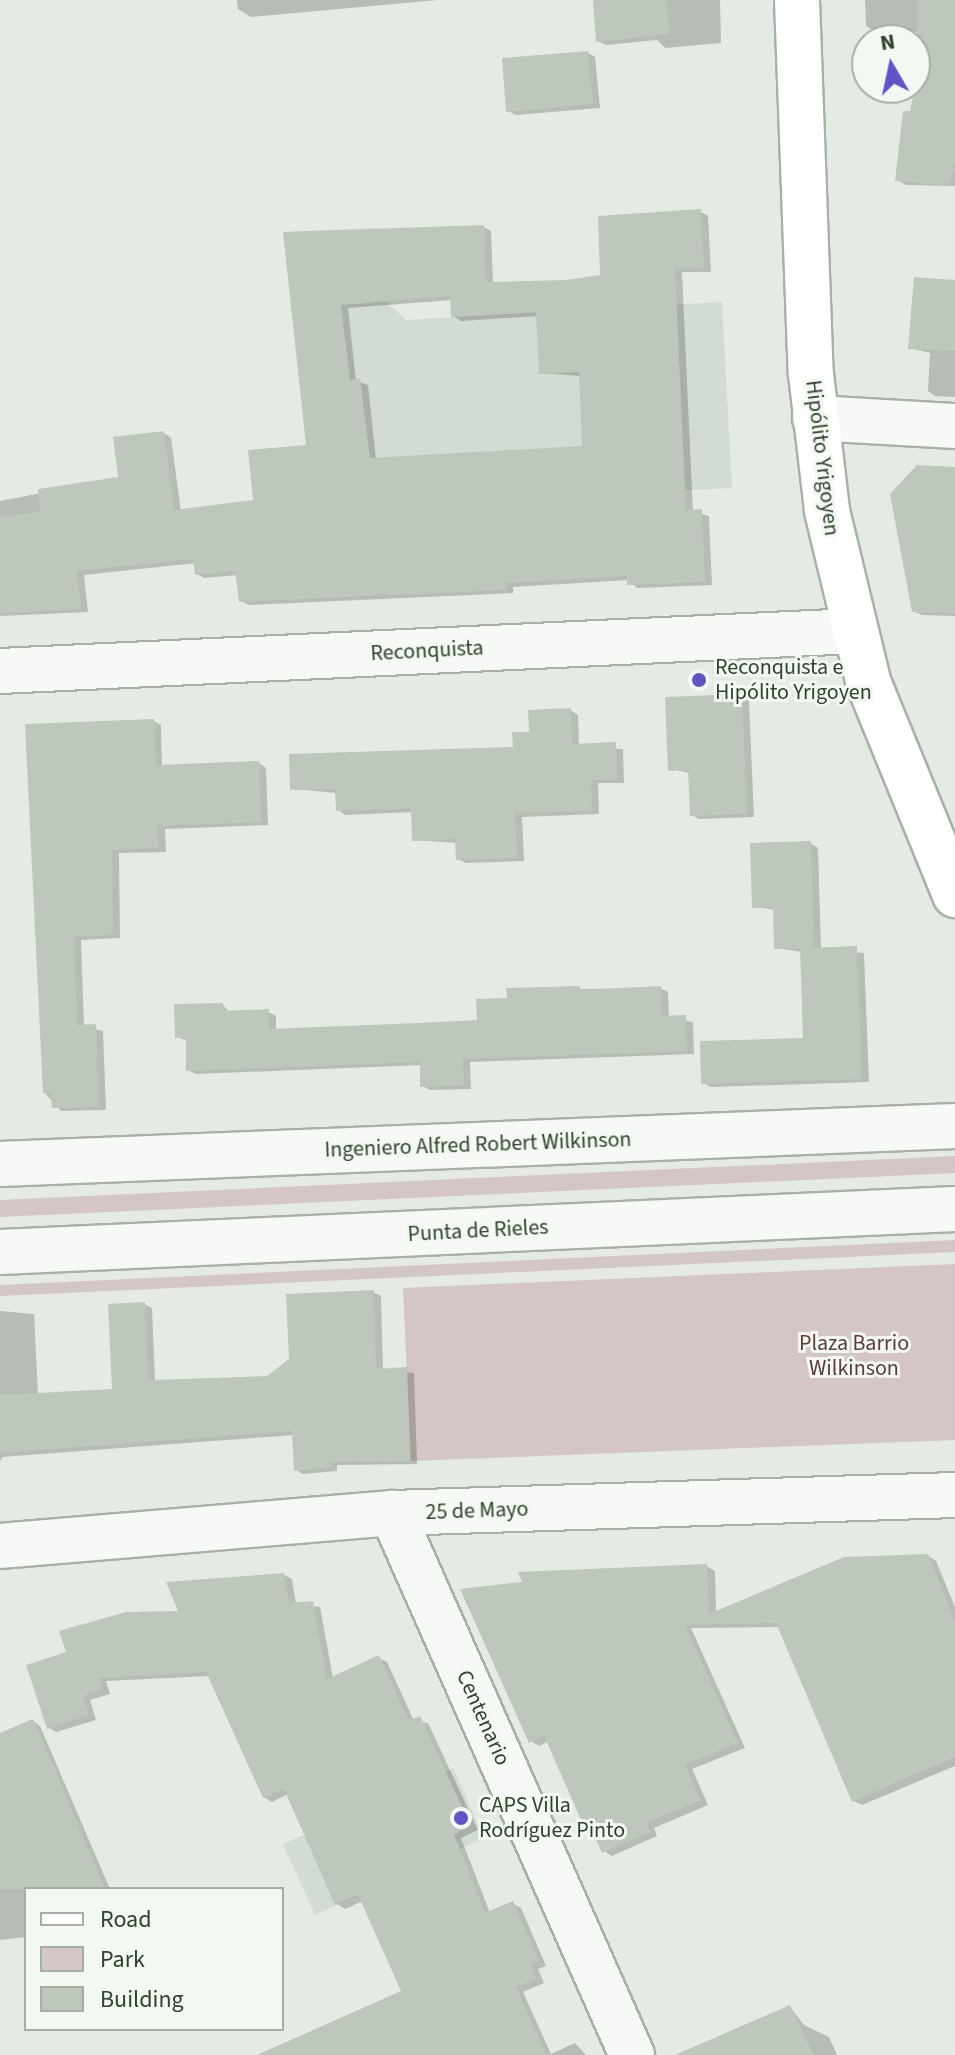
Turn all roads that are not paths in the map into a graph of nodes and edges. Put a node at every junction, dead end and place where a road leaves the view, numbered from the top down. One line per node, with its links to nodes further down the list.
1 (797, 0): 2 (main road, Hipólito Yrigoyen)
2 (815, 418): 3 (street); 4 (main road, Hipólito Yrigoyen)
3 (955, 426)
4 (854, 631): 5 (street, Reconquista); 6 (main road, Hipólito Yrigoyen)
5 (0, 671)
6 (955, 895)
7 (955, 1126): 8 (street, Ingeniero Alfred Robert Wilkinson)
8 (0, 1164)
9 (955, 1209): 10 (street, Punta de Rieles)
10 (0, 1252)
11 (955, 1495): 12 (street, 25 de Mayo)
12 (392, 1513): 13 (street, 25 de Mayo); 14 (street, Centenario)
13 (0, 1546)
14 (632, 2055)

